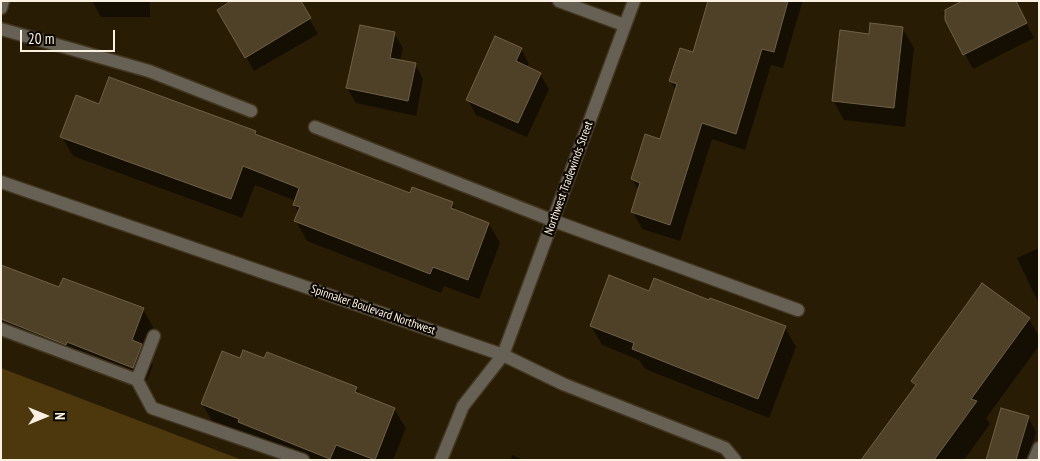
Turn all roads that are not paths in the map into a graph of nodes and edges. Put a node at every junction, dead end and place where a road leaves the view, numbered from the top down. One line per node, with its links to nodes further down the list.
1 (3, 1): 4 (street)
2 (559, 1): 5 (street)
3 (634, 1): 5 (street, Northwest Tradewinds Street)
4 (1, 8)
5 (624, 25): 10 (street, Northwest Tradewinds Street)
6 (1, 29): 7 (street)
7 (251, 111)
8 (315, 127): 10 (street)
9 (1, 182): 14 (street, Spinnaker Boulevard Northwest)
10 (554, 221): 11 (street); 14 (street, Northwest Tradewinds Street)
11 (798, 310)
12 (1, 329): 15 (street)
13 (154, 336): 15 (street)
14 (503, 354): 18 (street, Northwest Tradewinds Street); 19 (street, Spinnaker Boulevard Northwest)
15 (137, 380): 17 (street)
16 (1039, 448): 20 (street)
17 (303, 460)
18 (441, 460)
19 (735, 460)
20 (1034, 460)

